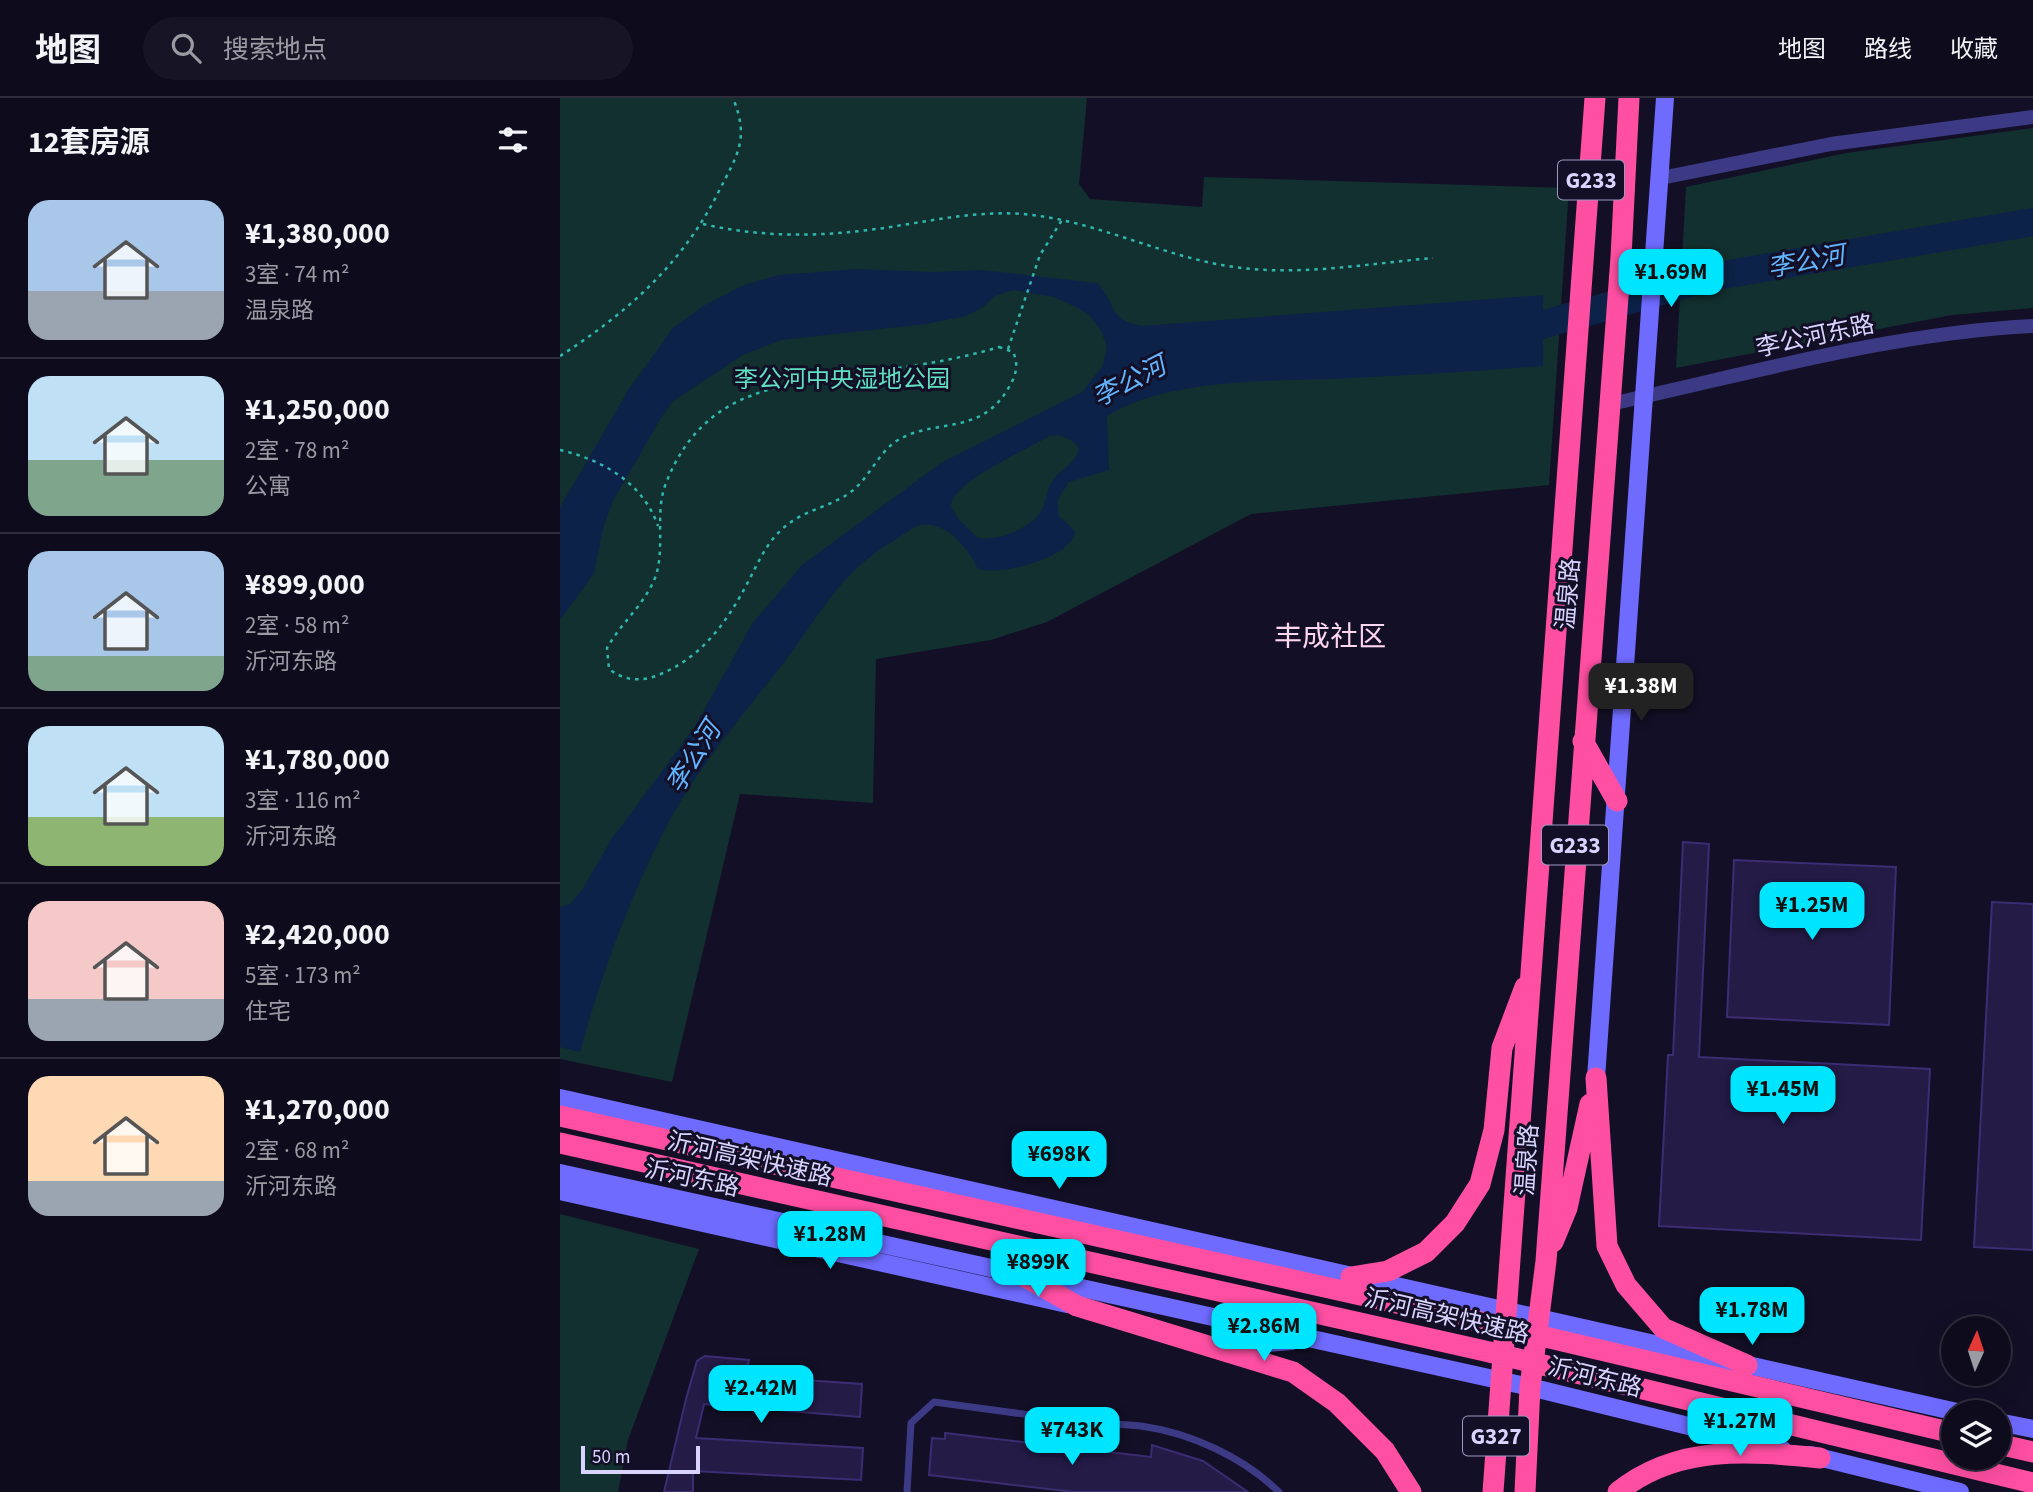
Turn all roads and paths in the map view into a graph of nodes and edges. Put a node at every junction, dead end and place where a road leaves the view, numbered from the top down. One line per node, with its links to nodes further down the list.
1 (733, 98): 8 (path)
2 (1595, 98): 19 (highway, 温泉路 / G233)
3 (1629, 98): 14 (highway, 温泉路 / G233)
4 (1665, 98): 6 (main road)
5 (2033, 117): 6 (street)
6 (1661, 178): 13 (main road)
7 (1062, 220): 8 (path); 9 (path); 11 (path)
8 (703, 224): 12 (path)
9 (1433, 258)
10 (2033, 326): 13 (street, 李公河东路)
11 (1008, 349): 16 (path); 16 (path)
12 (560, 356)
13 (1644, 397): 14 (street, 李公河东路); 18 (main road)
14 (1609, 404): 17 (highway, 温泉路 / G233)
15 (560, 450): 16 (path)
16 (659, 529)
17 (1583, 741): 18 (highway); 28 (highway, 温泉路 / G233)
18 (1617, 801): 20 (main road)
19 (1533, 966): 23 (highway); 27 (highway, 温泉路 / G233)
20 (1596, 1078): 28 (highway); 36 (highway)
21 (560, 1098): 30 (main road, 沂河东路)
22 (560, 1116): 42 (highway, 沂河高架快速路)
23 (1494, 1130): 27 (highway); 30 (highway)
24 (560, 1143): 46 (highway, 沂河高架快速路)
25 (560, 1173): 29 (main road, 沂河东路 / G327)
26 (560, 1191): 31 (main road)
27 (1516, 1192): 32 (highway, 温泉路 / G233)
28 (1546, 1261): 33 (highway, 温泉路 / G233)
29 (1024, 1276): 31 (highway); 34 (main road, 沂河东路 / G327)
30 (1351, 1277): 32 (main road, 沂河东路)
31 (1077, 1306): 35 (highway)
32 (1507, 1312): 33 (main road, 沂河东路); 37 (highway, 温泉路 / G233)
33 (1539, 1319): 36 (main road, 沂河东路); 38 (highway, 温泉路 / G233)
34 (1313, 1339): 35 (main road); 37 (main road, 沂河东路 / G327)
35 (1212, 1347): 49 (highway)
36 (1747, 1366): 39 (main road, 沂河东路)
37 (1499, 1380): 38 (main road, 沂河东路); 50 (highway, G327)
38 (1530, 1387): 45 (main road, 沂河东路); 51 (highway, G327)
39 (1941, 1408)
40 (2011, 1425): 41 (main road)
41 (2033, 1429)
42 (1941, 1430)
43 (2011, 1447): 44 (highway)
44 (2033, 1452)
45 (1820, 1458): 52 (highway); 53 (main road, 沂河东路)
46 (2033, 1483)
47 (907, 1492): 48 (lane)
48 (1279, 1492)
49 (1411, 1492)
50 (1493, 1492)
51 (1525, 1492)
52 (1618, 1492)
53 (1960, 1492)

